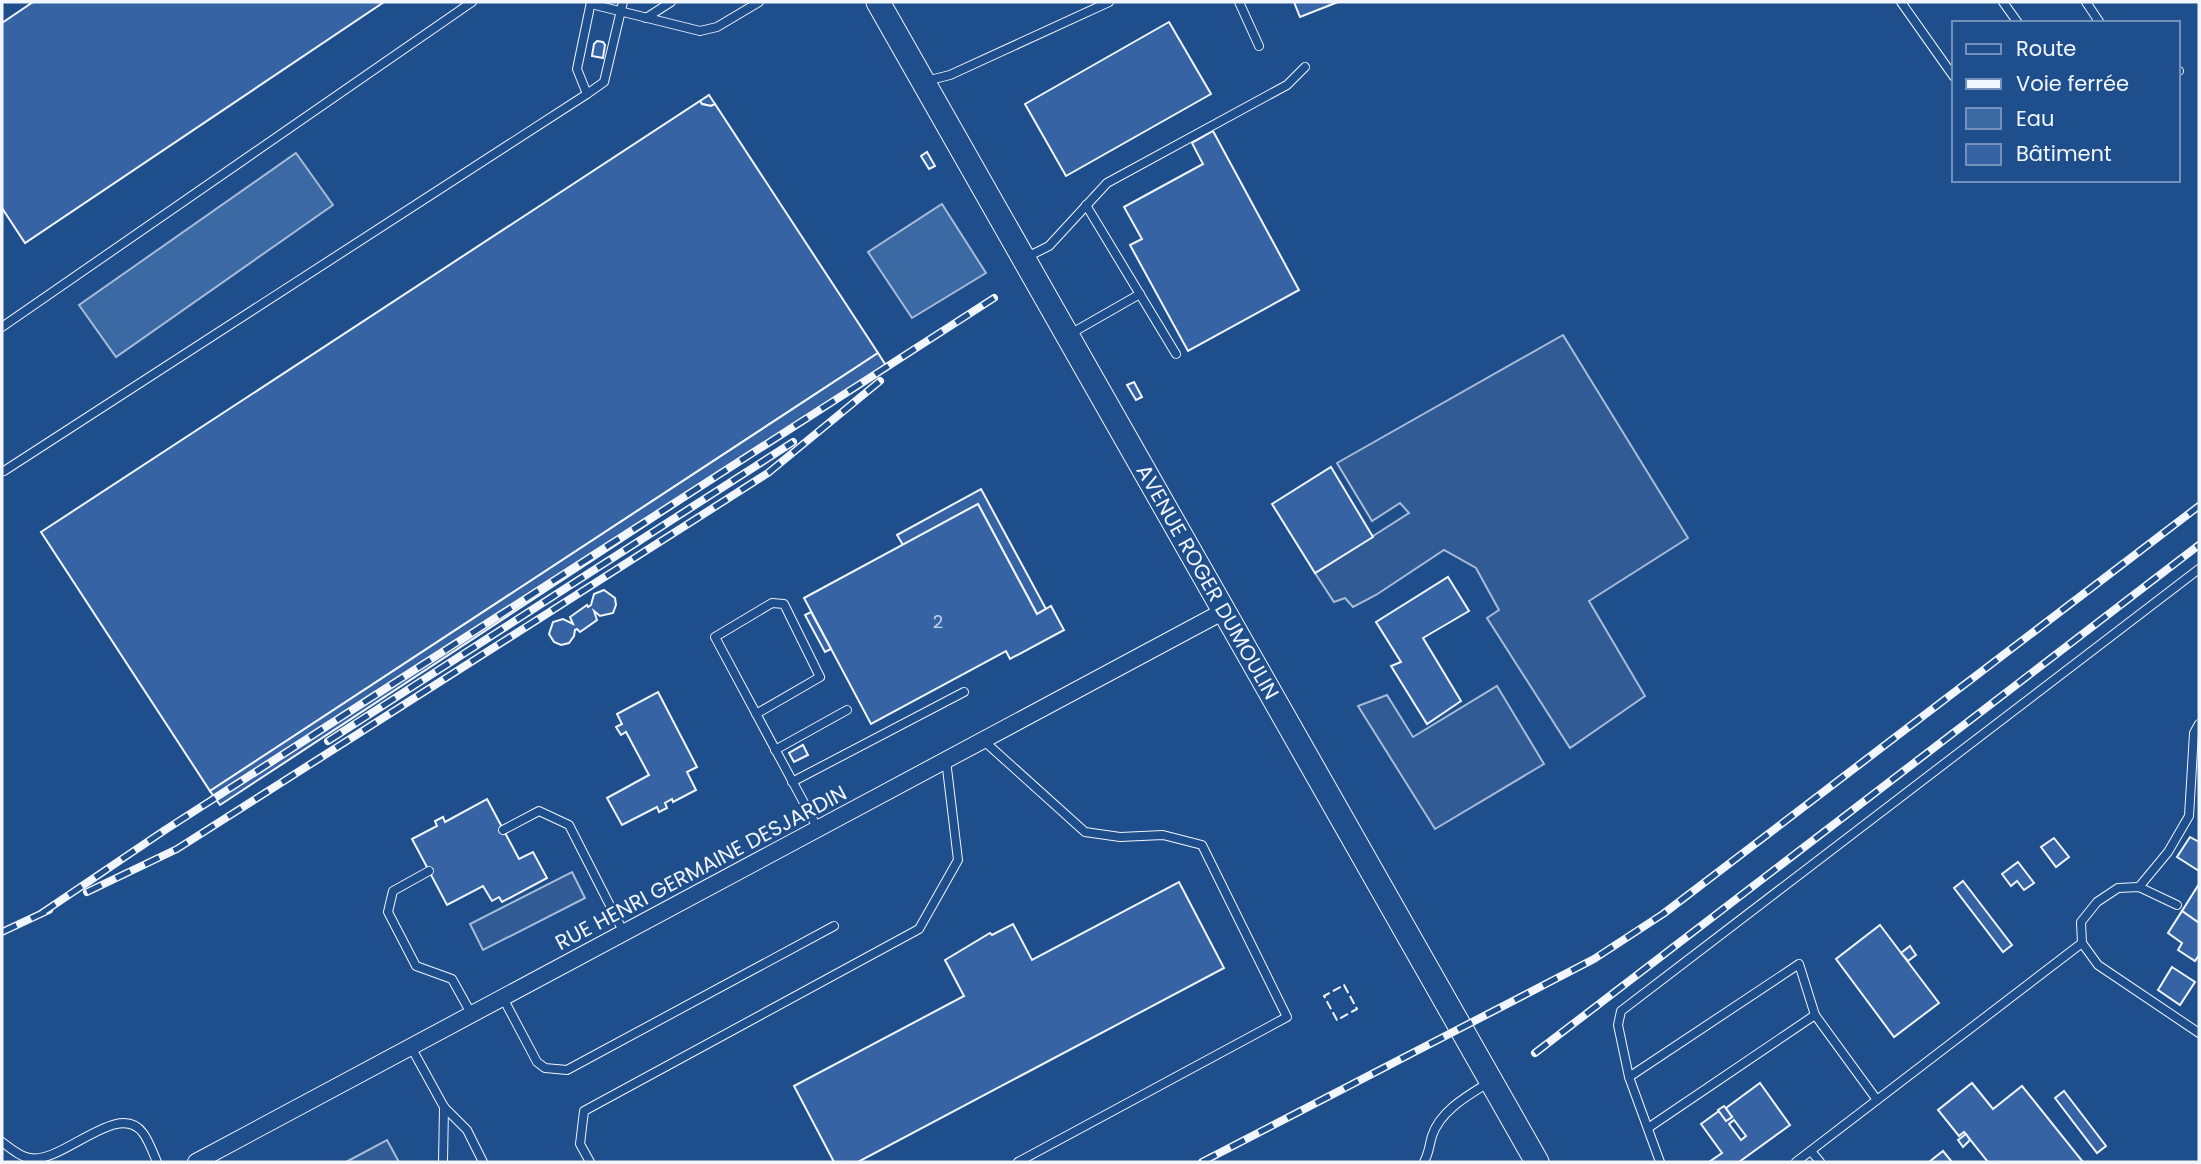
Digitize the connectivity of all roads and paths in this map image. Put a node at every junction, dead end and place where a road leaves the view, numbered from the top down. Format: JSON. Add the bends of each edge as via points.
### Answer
{"nodes":[{"id":1,"x":472,"y":2,"type":"edge"},
{"id":2,"x":623,"y":2,"type":"edge"},
{"id":3,"x":671,"y":2,"type":"edge"},
{"id":4,"x":759,"y":2,"type":"edge"},
{"id":5,"x":878,"y":2,"type":"edge"},
{"id":6,"x":1109,"y":2,"type":"edge"},
{"id":7,"x":1239,"y":2,"type":"edge"},
{"id":8,"x":1901,"y":2,"type":"edge"},
{"id":9,"x":2003,"y":2,"type":"edge"},
{"id":10,"x":2086,"y":2,"type":"edge"},
{"id":11,"x":591,"y":3,"type":"edge"},
{"id":12,"x":621,"y":12,"type":"junction"},
{"id":13,"x":646,"y":18,"type":"junction"},
{"id":14,"x":2017,"y":21,"type":"edge"},
{"id":15,"x":2099,"y":21,"type":"edge"},
{"id":16,"x":1259,"y":46,"type":"dead end"},
{"id":17,"x":1305,"y":67,"type":"dead end"},
{"id":18,"x":1952,"y":74,"type":"edge"},
{"id":19,"x":923,"y":82,"type":"junction"},
{"id":20,"x":587,"y":94,"type":"junction"},
{"id":21,"x":1087,"y":205,"type":"junction"},
{"id":22,"x":1025,"y":258,"type":"junction"},
{"id":23,"x":1140,"y":293,"type":"junction"},
{"id":24,"x":2,"y":327,"type":"edge"},
{"id":25,"x":1068,"y":335,"type":"junction"},
{"id":26,"x":1176,"y":354,"type":"dead end"},
{"id":27,"x":4,"y":471,"type":"dead end"},
{"id":28,"x":2199,"y":569,"type":"edge"},
{"id":29,"x":1224,"y":611,"type":"junction"},
{"id":30,"x":964,"y":692,"type":"dead end"},
{"id":31,"x":847,"y":710,"type":"dead end"},
{"id":32,"x":756,"y":714,"type":"junction"},
{"id":33,"x":2199,"y":724,"type":"edge"},
{"id":34,"x":983,"y":740,"type":"junction"},
{"id":35,"x":775,"y":750,"type":"junction"},
{"id":36,"x":946,"y":760,"type":"junction"},
{"id":37,"x":792,"y":782,"type":"junction"},
{"id":38,"x":818,"y":829,"type":"junction"},
{"id":39,"x":503,"y":830,"type":"dead end"},
{"id":40,"x":429,"y":871,"type":"dead end"},
{"id":41,"x":2139,"y":887,"type":"junction"},
{"id":42,"x":2177,"y":905,"type":"dead end"},
{"id":43,"x":834,"y":926,"type":"dead end"},
{"id":44,"x":624,"y":933,"type":"junction"},
{"id":45,"x":2082,"y":943,"type":"junction"},
{"id":46,"x":503,"y":998,"type":"junction"},
{"id":47,"x":1815,"y":1014,"type":"junction"},
{"id":48,"x":472,"y":1015,"type":"junction"},
{"id":49,"x":2199,"y":1033,"type":"edge"},
{"id":50,"x":411,"y":1047,"type":"junction"},
{"id":51,"x":1629,"y":1077,"type":"junction"},
{"id":52,"x":1490,"y":1081,"type":"junction"},
{"id":53,"x":1877,"y":1100,"type":"junction"},
{"id":54,"x":444,"y":1107,"type":"junction"},
{"id":55,"x":1648,"y":1128,"type":"junction"},
{"id":56,"x":2,"y":1142,"type":"edge"},
{"id":57,"x":1811,"y":1151,"type":"junction"},
{"id":58,"x":157,"y":1162,"type":"edge"},
{"id":59,"x":196,"y":1162,"type":"edge"},
{"id":60,"x":443,"y":1162,"type":"edge"},
{"id":61,"x":483,"y":1162,"type":"edge"},
{"id":62,"x":590,"y":1162,"type":"edge"},
{"id":63,"x":1018,"y":1162,"type":"edge"},
{"id":64,"x":1424,"y":1162,"type":"edge"},
{"id":65,"x":1537,"y":1162,"type":"edge"},
{"id":66,"x":1660,"y":1162,"type":"edge"},
{"id":67,"x":1796,"y":1162,"type":"edge"},
{"id":68,"x":1820,"y":1162,"type":"edge"}],
"edges":[{"from":1,"to":24,"type":"lane"},
{"from":2,"to":12,"type":"lane"},
{"from":3,"to":13,"type":"lane"},
{"from":4,"to":13,"type":"lane","via":[[717,27],[700,31]]},
{"from":5,"to":19,"type":"main road","name":"AVENUE ROGER DUMOULIN"},
{"from":6,"to":19,"type":"lane","via":[[950,75]]},
{"from":7,"to":16,"type":"lane"},
{"from":8,"to":18,"type":"lane"},
{"from":9,"to":14,"type":"lane"},
{"from":10,"to":15,"type":"lane"},
{"from":11,"to":12,"type":"lane"},
{"from":11,"to":20,"type":"lane","via":[[576,69]]},
{"from":12,"to":13,"type":"lane"},
{"from":12,"to":20,"type":"lane","via":[[604,82]]},
{"from":17,"to":21,"type":"lane","via":[[1287,85],[1107,183]]},
{"from":19,"to":22,"type":"main road","name":"AVENUE ROGER DUMOULIN"},
{"from":20,"to":27,"type":"lane"},
{"from":21,"to":22,"type":"lane","via":[[1049,246]]},
{"from":21,"to":23,"type":"lane"},
{"from":22,"to":25,"type":"main road","name":"AVENUE ROGER DUMOULIN"},
{"from":23,"to":25,"type":"lane"},
{"from":23,"to":26,"type":"lane"},
{"from":25,"to":29,"type":"main road","name":"AVENUE ROGER DUMOULIN"},
{"from":28,"to":51,"type":"lane","via":[[1621,1012],[1618,1025]]},
{"from":29,"to":34,"type":"street","name":"RUE HENRI GERMAINE DESJARDIN"},
{"from":29,"to":52,"type":"main road","name":"AVENUE ROGER DUMOULIN"},
{"from":30,"to":37,"type":"lane"},
{"from":31,"to":35,"type":"lane"},
{"from":32,"to":32,"type":"lane","via":[[715,637],[772,603],[784,604],[820,677]]},
{"from":32,"to":35,"type":"lane"},
{"from":33,"to":41,"type":"lane","via":[[2194,733],[2189,816],[2168,852]]},
{"from":34,"to":36,"type":"street","name":"RUE HENRI GERMAINE DESJARDIN"},
{"from":34,"to":63,"type":"lane","via":[[1085,832],[1120,837],[1163,835],[1202,845],[1287,1017]]},
{"from":35,"to":37,"type":"lane"},
{"from":36,"to":38,"type":"street","name":"RUE HENRI GERMAINE DESJARDIN"},
{"from":36,"to":62,"type":"lane","via":[[958,860],[919,929],[583,1111],[580,1144]]},
{"from":37,"to":38,"type":"lane"},
{"from":38,"to":44,"type":"street","name":"RUE HENRI GERMAINE DESJARDIN"},
{"from":39,"to":44,"type":"lane","via":[[539,811],[569,825]]},
{"from":40,"to":48,"type":"lane","via":[[393,891],[388,912],[416,966],[452,979]]},
{"from":41,"to":42,"type":"lane"},
{"from":41,"to":45,"type":"lane","via":[[2118,888],[2097,902],[2081,922]]},
{"from":43,"to":46,"type":"lane","via":[[567,1070],[545,1068],[537,1062]]},
{"from":44,"to":46,"type":"street","name":"RUE HENRI GERMAINE DESJARDIN"},
{"from":45,"to":49,"type":"lane","via":[[2098,965]]},
{"from":45,"to":53,"type":"lane"},
{"from":46,"to":48,"type":"street","name":"RUE HENRI GERMAINE DESJARDIN"},
{"from":47,"to":51,"type":"lane","via":[[1799,964]]},
{"from":47,"to":53,"type":"lane"},
{"from":47,"to":55,"type":"lane"},
{"from":48,"to":50,"type":"street","name":"RUE HENRI GERMAINE DESJARDIN"},
{"from":50,"to":54,"type":"lane"},
{"from":50,"to":59,"type":"street","name":"RUE HENRI GERMAINE DESJARDIN"},
{"from":51,"to":55,"type":"lane"},
{"from":52,"to":64,"type":"lane","via":[[1447,1112],[1433,1134]]},
{"from":52,"to":65,"type":"main road","name":"AVENUE ROGER DUMOULIN"},
{"from":53,"to":57,"type":"lane"},
{"from":54,"to":60,"type":"lane"},
{"from":54,"to":61,"type":"lane","via":[[467,1130]]},
{"from":55,"to":66,"type":"lane"},
{"from":56,"to":58,"type":"lane","via":[[27,1158],[39,1159],[116,1122],[142,1132]]},
{"from":57,"to":67,"type":"lane"},
{"from":57,"to":68,"type":"lane"}]}
